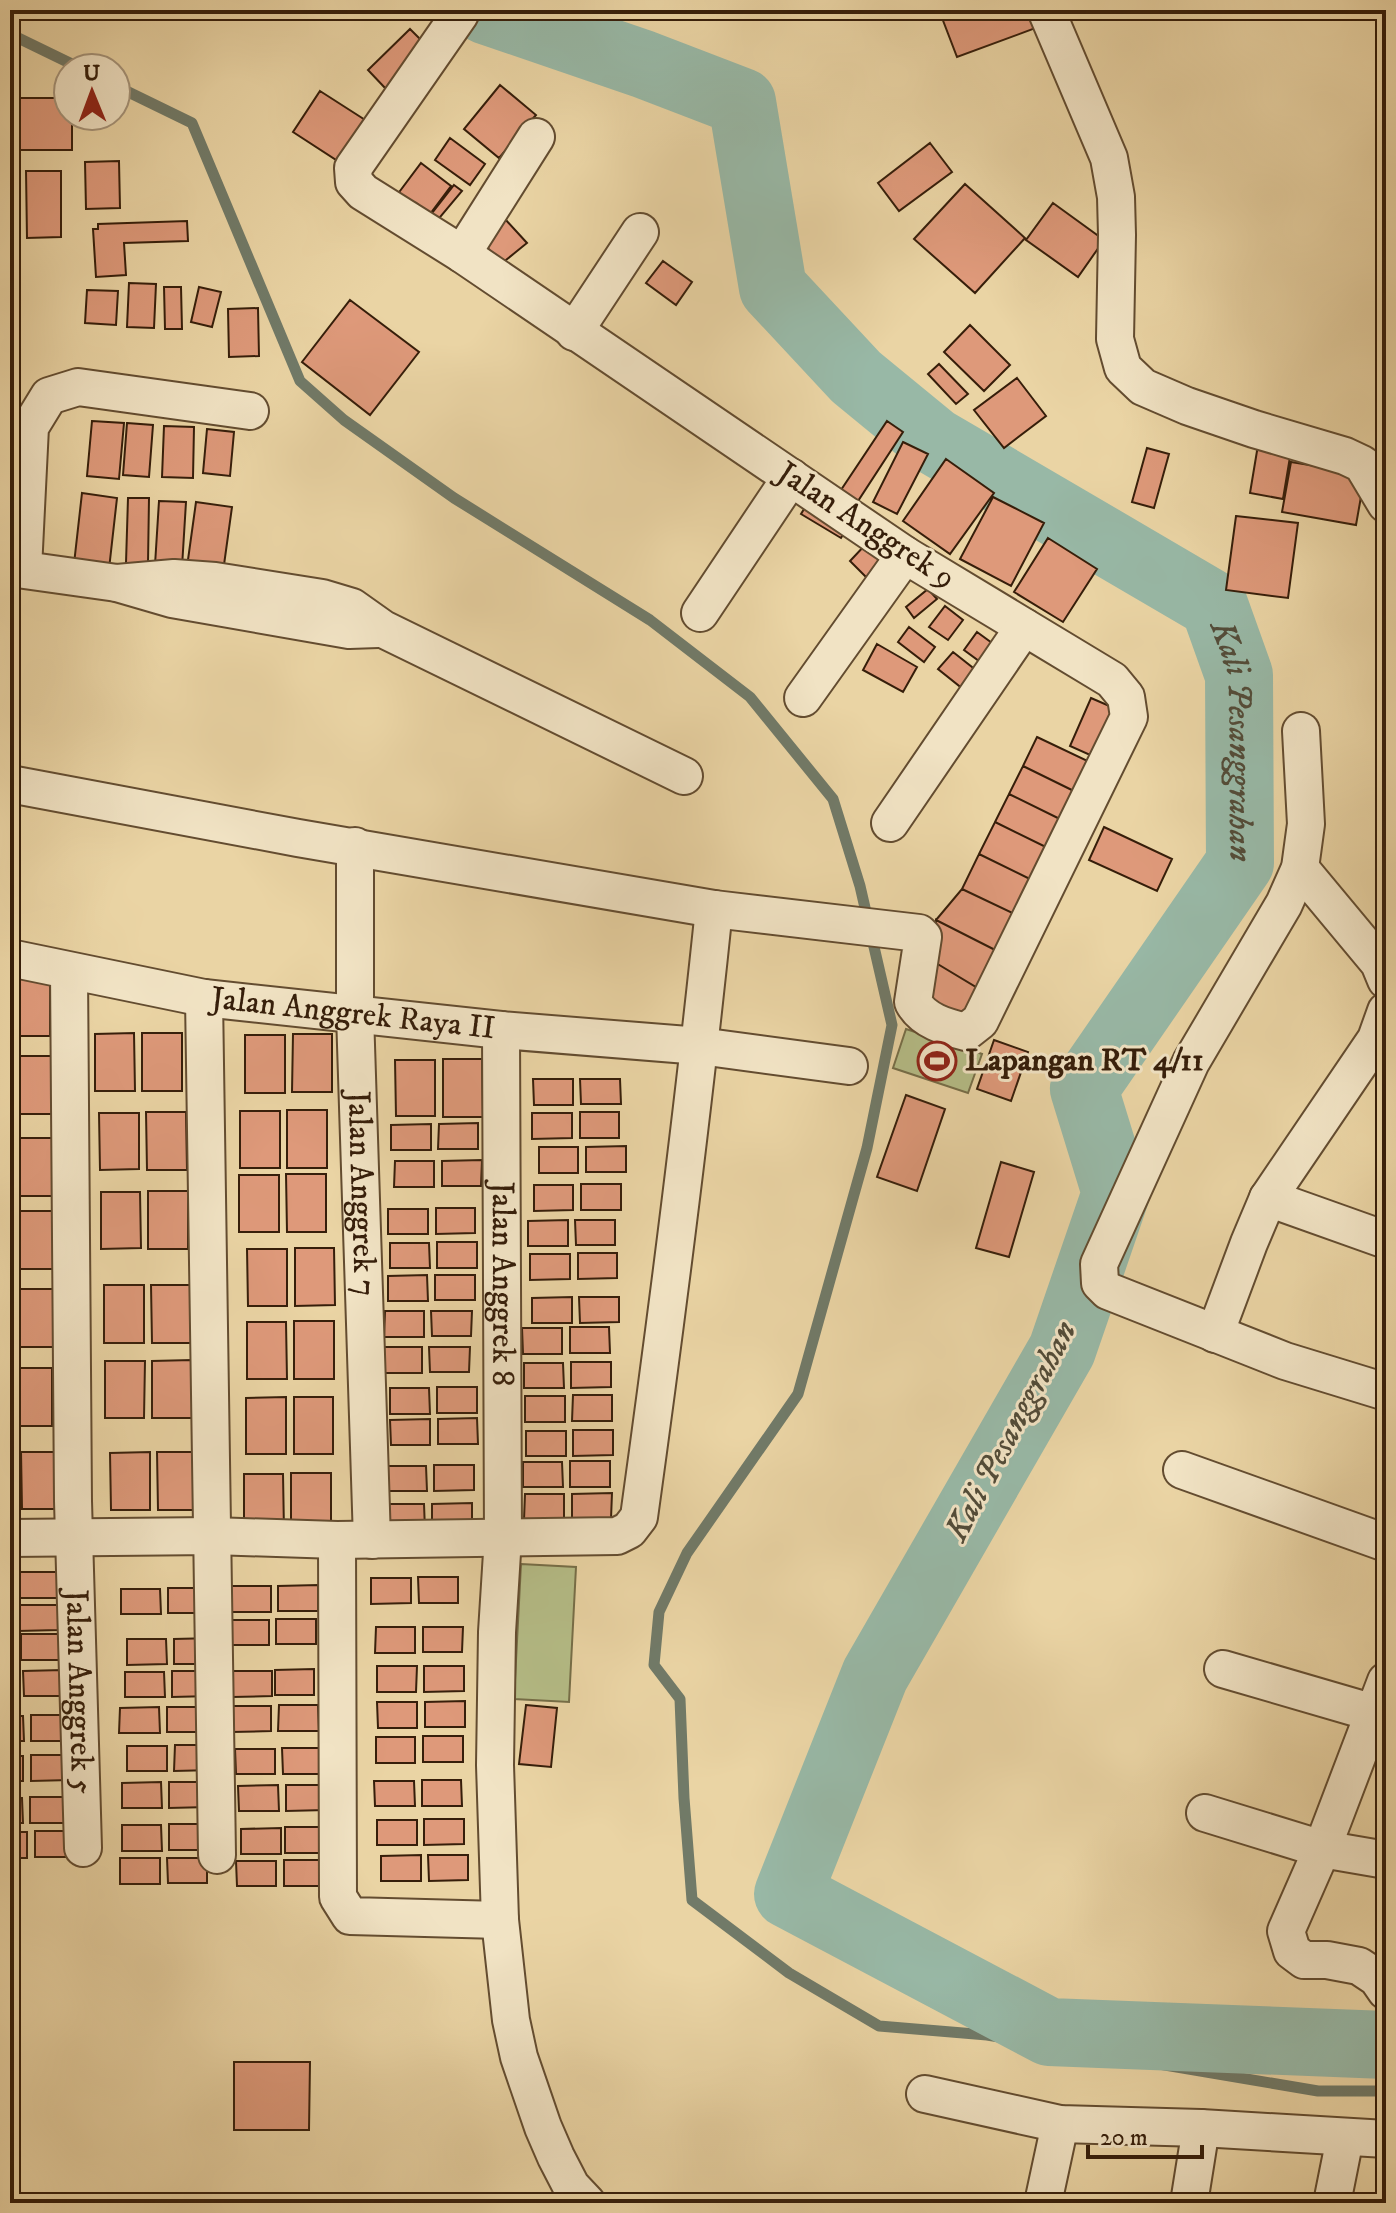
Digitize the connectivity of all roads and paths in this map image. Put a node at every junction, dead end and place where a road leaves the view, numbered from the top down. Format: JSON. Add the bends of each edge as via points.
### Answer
{"nodes":[{"id":1,"x":1046,"y":10,"type":"edge"},
{"id":2,"x":460,"y":14,"type":"dead end"},
{"id":3,"x":536,"y":137,"type":"dead end"},
{"id":4,"x":640,"y":232,"type":"dead end"},
{"id":5,"x":462,"y":254,"type":"junction"},
{"id":6,"x":574,"y":332,"type":"junction"},
{"id":7,"x":250,"y":411,"type":"dead end"},
{"id":8,"x":791,"y":477,"type":"junction"},
{"id":9,"x":1386,"y":504,"type":"edge"},
{"id":10,"x":905,"y":555,"type":"junction"},
{"id":11,"x":17,"y":569,"type":"edge"},
{"id":12,"x":700,"y":613,"type":"dead end"},
{"id":13,"x":1024,"y":627,"type":"junction"},
{"id":14,"x":803,"y":698,"type":"dead end"},
{"id":15,"x":1301,"y":731,"type":"dead end"},
{"id":16,"x":684,"y":776,"type":"dead end"},
{"id":17,"x":10,"y":784,"type":"edge"},
{"id":18,"x":890,"y":823,"type":"dead end"},
{"id":19,"x":355,"y":846,"type":"junction"},
{"id":20,"x":1300,"y":868,"type":"junction"},
{"id":21,"x":714,"y":909,"type":"junction"},
{"id":22,"x":10,"y":958,"type":"edge"},
{"id":23,"x":69,"y":972,"type":"junction"},
{"id":24,"x":1386,"y":980,"type":"edge"},
{"id":25,"x":204,"y":998,"type":"junction"},
{"id":26,"x":1386,"y":1011,"type":"edge"},
{"id":27,"x":355,"y":1014,"type":"junction"},
{"id":28,"x":501,"y":1030,"type":"junction"},
{"id":29,"x":700,"y":1046,"type":"junction"},
{"id":30,"x":849,"y":1066,"type":"dead end"},
{"id":31,"x":1268,"y":1198,"type":"junction"},
{"id":32,"x":1386,"y":1240,"type":"edge"},
{"id":33,"x":1215,"y":1334,"type":"junction"},
{"id":34,"x":1386,"y":1392,"type":"edge"},
{"id":35,"x":1182,"y":1470,"type":"dead end"},
{"id":36,"x":74,"y":1536,"type":"junction"},
{"id":37,"x":213,"y":1536,"type":"junction"},
{"id":38,"x":503,"y":1537,"type":"junction"},
{"id":39,"x":10,"y":1538,"type":"edge"},
{"id":40,"x":355,"y":1540,"type":"junction"},
{"id":41,"x":1386,"y":1543,"type":"edge"},
{"id":42,"x":1223,"y":1669,"type":"dead end"},
{"id":43,"x":1382,"y":1702,"type":"edge"},
{"id":44,"x":1205,"y":1813,"type":"dead end"},
{"id":45,"x":83,"y":1848,"type":"dead end"},
{"id":46,"x":1322,"y":1849,"type":"junction"},
{"id":47,"x":217,"y":1855,"type":"dead end"},
{"id":48,"x":1386,"y":1860,"type":"edge"},
{"id":49,"x":500,"y":1920,"type":"junction"},
{"id":50,"x":1386,"y":1991,"type":"edge"},
{"id":51,"x":925,"y":2094,"type":"dead end"},
{"id":52,"x":1060,"y":2124,"type":"junction"},
{"id":53,"x":1201,"y":2128,"type":"junction"},
{"id":54,"x":1345,"y":2138,"type":"junction"},
{"id":55,"x":1386,"y":2139,"type":"edge"},
{"id":56,"x":587,"y":2203,"type":"edge"},
{"id":57,"x":1043,"y":2203,"type":"edge"},
{"id":58,"x":1189,"y":2203,"type":"edge"},
{"id":59,"x":1332,"y":2203,"type":"edge"}],
"edges":[{"from":1,"to":9,"type":"street","via":[[1109,158],[1116,197],[1115,339],[1123,368],[1143,387],[1187,406],[1362,464]]},
{"from":2,"to":5,"type":"street","name":"Jalan Anggrek 9","via":[[353,168],[354,182],[363,192]]},
{"from":3,"to":5,"type":"street"},
{"from":4,"to":6,"type":"street"},
{"from":5,"to":6,"type":"street","name":"Jalan Anggrek 9"},
{"from":6,"to":8,"type":"street","name":"Jalan Anggrek 9"},
{"from":7,"to":11,"type":"street","via":[[78,387],[49,396],[30,427]]},
{"from":8,"to":10,"type":"street","name":"Jalan Anggrek 9"},
{"from":8,"to":12,"type":"street"},
{"from":10,"to":13,"type":"street","name":"Jalan Anggrek 9"},
{"from":10,"to":14,"type":"street"},
{"from":11,"to":16,"type":"street","via":[[117,583],[172,599],[349,630],[383,629]]},
{"from":13,"to":18,"type":"street"},
{"from":13,"to":21,"type":"street","name":"Jalan Anggrek 9","via":[[1112,680],[1126,697],[1129,717],[980,1021],[966,1032],[926,1018],[913,1002],[891,932]]},
{"from":15,"to":20,"type":"street","via":[[1306,824]]},
{"from":17,"to":19,"type":"street"},
{"from":19,"to":21,"type":"street"},
{"from":19,"to":27,"type":"street","name":"Jalan Anggrek 7"},
{"from":20,"to":24,"type":"street","via":[[1379,963]]},
{"from":20,"to":33,"type":"street","via":[[1191,1062],[1099,1264],[1100,1283],[1108,1291]]},
{"from":21,"to":29,"type":"street"},
{"from":22,"to":23,"type":"street","name":"Jalan Anggrek Raya II"},
{"from":23,"to":25,"type":"street","name":"Jalan Anggrek Raya II"},
{"from":23,"to":36,"type":"street","name":"Jalan Anggrek 5"},
{"from":25,"to":27,"type":"street","name":"Jalan Anggrek Raya II"},
{"from":25,"to":37,"type":"street"},
{"from":26,"to":31,"type":"street","via":[[1376,1039]]},
{"from":27,"to":28,"type":"street","name":"Jalan Anggrek Raya II"},
{"from":27,"to":40,"type":"street","name":"Jalan Anggrek 7"},
{"from":28,"to":29,"type":"street","name":"Jalan Anggrek Raya II"},
{"from":28,"to":38,"type":"street","name":"Jalan Anggrek 8"},
{"from":29,"to":30,"type":"street","name":"Jalan Anggrek Raya II"},
{"from":29,"to":38,"type":"street","via":[[639,1517],[617,1536]]},
{"from":31,"to":32,"type":"street"},
{"from":31,"to":33,"type":"street"},
{"from":33,"to":34,"type":"street"},
{"from":35,"to":41,"type":"street"},
{"from":36,"to":37,"type":"street"},
{"from":36,"to":39,"type":"street"},
{"from":36,"to":45,"type":"street","name":"Jalan Anggrek 5"},
{"from":37,"to":40,"type":"street"},
{"from":37,"to":47,"type":"street"},
{"from":38,"to":40,"type":"street"},
{"from":38,"to":49,"type":"street","name":"Jalan Anggrek 8","via":[[495,1765]]},
{"from":40,"to":49,"type":"street","name":"Jalan Anggrek 7","via":[[338,1897],[350,1916]]},
{"from":42,"to":43,"type":"street"},
{"from":43,"to":46,"type":"street"},
{"from":44,"to":46,"type":"street"},
{"from":46,"to":48,"type":"street"},
{"from":46,"to":50,"type":"street","via":[[1286,1931],[1292,1951],[1304,1960],[1359,1966]]},
{"from":49,"to":56,"type":"street","name":"Jalan Anggrek 8","via":[[519,2057],[556,2157]]},
{"from":51,"to":52,"type":"street"},
{"from":52,"to":53,"type":"street"},
{"from":52,"to":57,"type":"street"},
{"from":53,"to":54,"type":"street"},
{"from":53,"to":58,"type":"street"},
{"from":54,"to":55,"type":"street"},
{"from":54,"to":59,"type":"street"}]}
